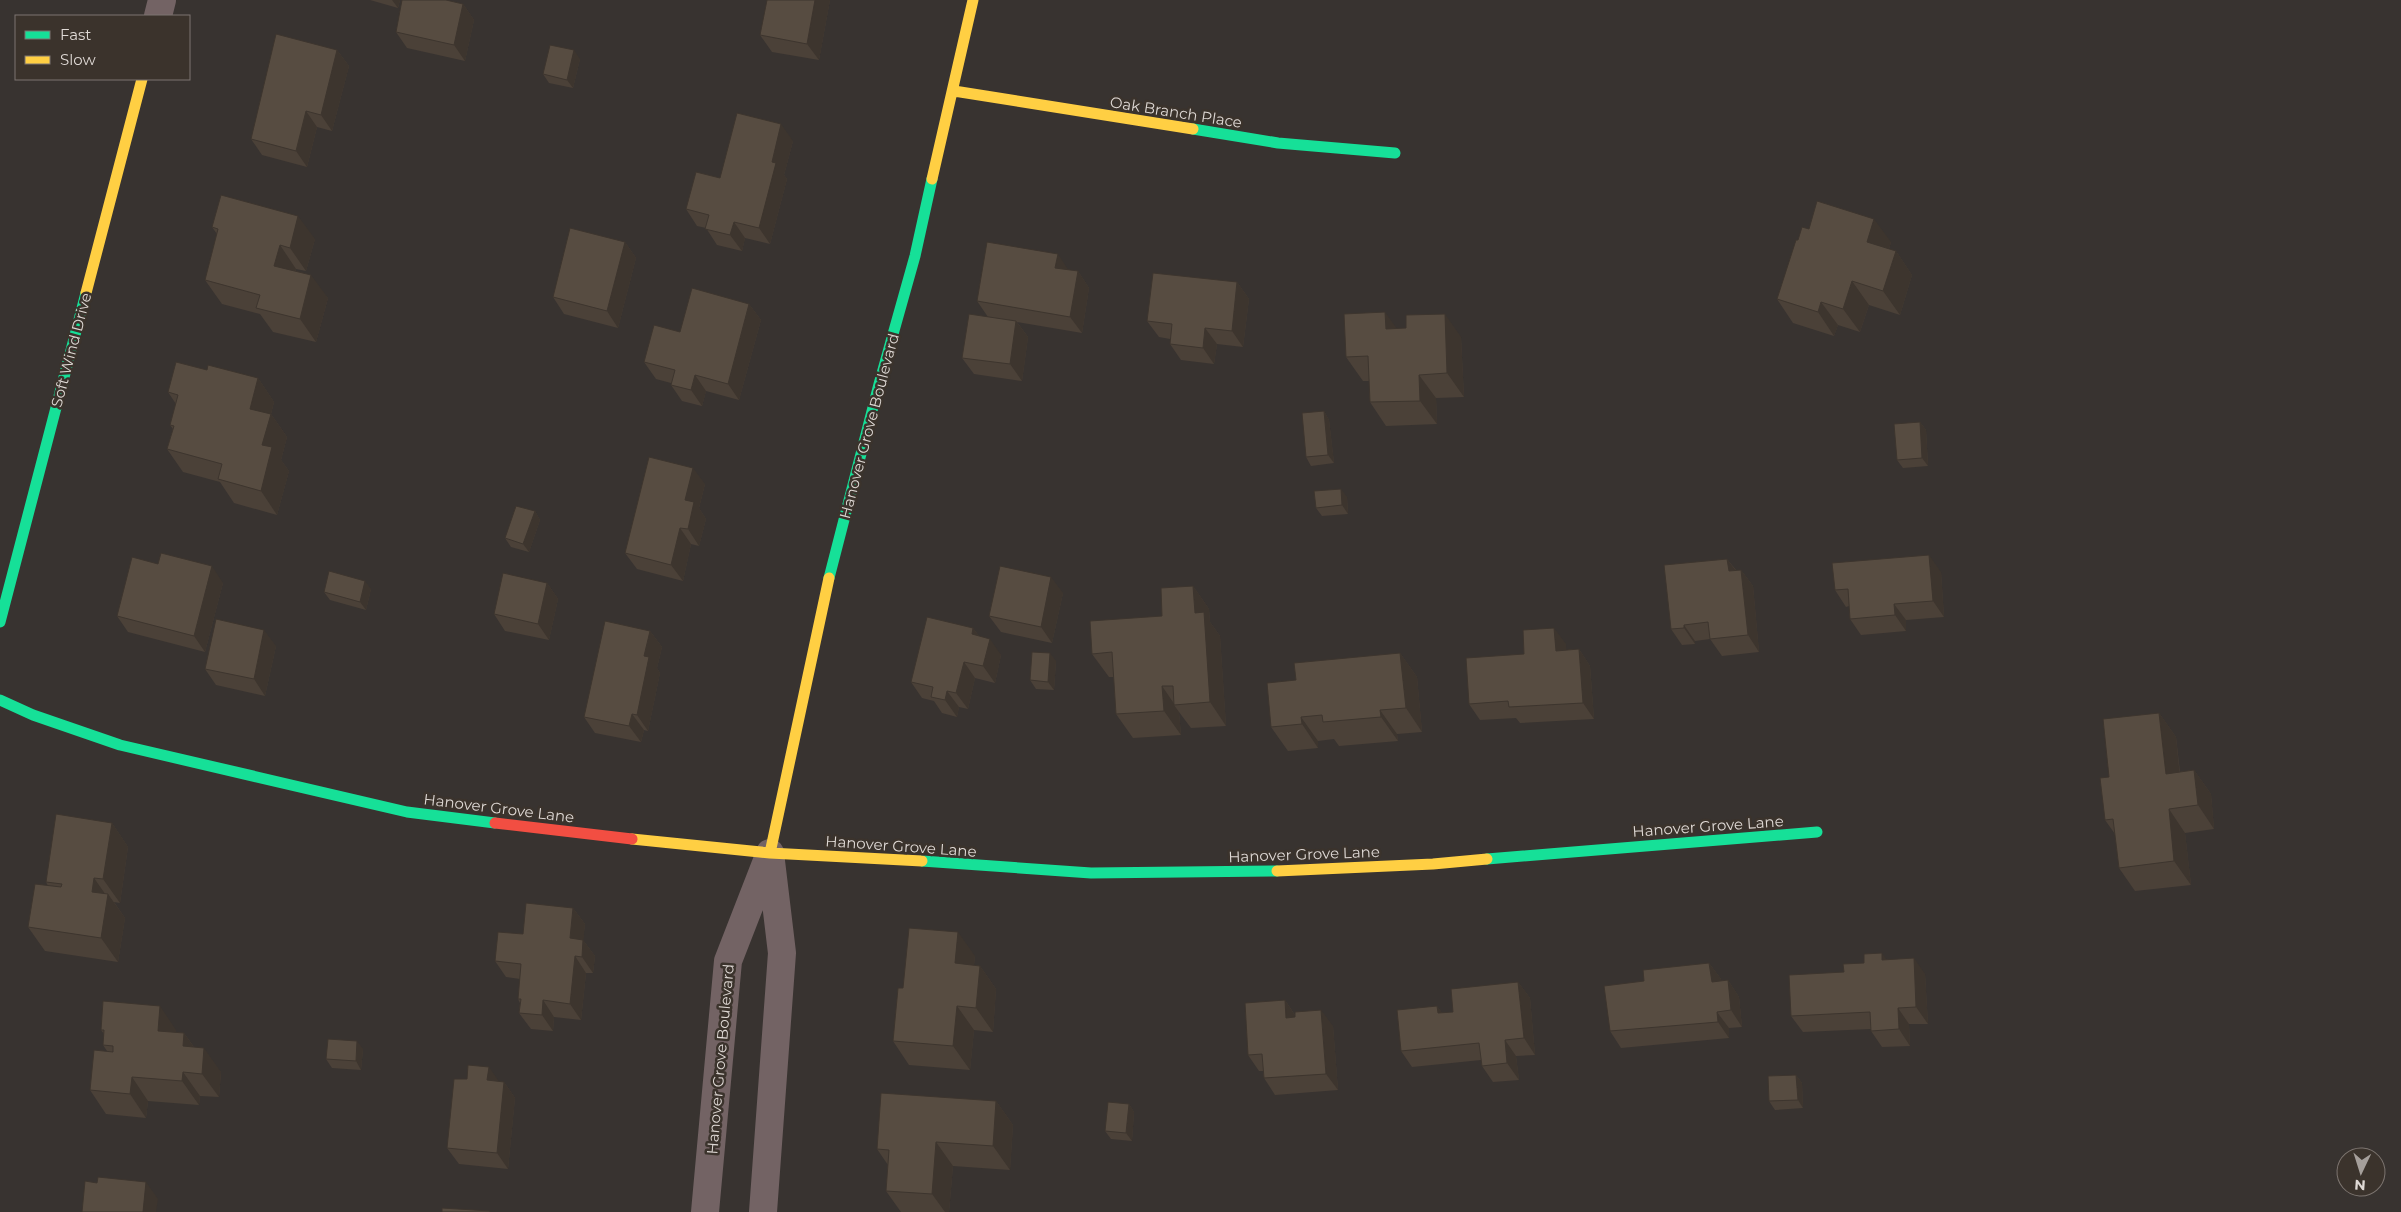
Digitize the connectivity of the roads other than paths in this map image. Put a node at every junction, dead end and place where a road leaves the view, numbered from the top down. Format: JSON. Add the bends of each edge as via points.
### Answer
{"nodes":[{"id":1,"x":162,"y":0,"type":"edge"},
{"id":2,"x":973,"y":0,"type":"edge"},
{"id":3,"x":158,"y":15,"type":"edge"},
{"id":4,"x":142,"y":80,"type":"edge"},
{"id":5,"x":954,"y":91,"type":"junction"},
{"id":6,"x":1395,"y":153,"type":"dead end"},
{"id":7,"x":0,"y":622,"type":"edge"},
{"id":8,"x":0,"y":700,"type":"edge"},
{"id":9,"x":1817,"y":832,"type":"dead end"},
{"id":10,"x":770,"y":853,"type":"junction"},
{"id":11,"x":705,"y":1212,"type":"edge"},
{"id":12,"x":763,"y":1212,"type":"edge"}],
"edges":[{"from":1,"to":3,"type":"street"},
{"from":2,"to":5,"type":"street","name":"Hanover Grove Boulevard"},
{"from":4,"to":7,"type":"street","name":"Soft Wind Drive"},
{"from":5,"to":6,"type":"street","name":"Oak Branch Place","via":[[1278,143]]},
{"from":5,"to":10,"type":"street","name":"Hanover Grove Boulevard","via":[[915,256],[822,605]]},
{"from":8,"to":10,"type":"street","name":"Hanover Grove Lane","via":[[120,745],[408,812]]},
{"from":9,"to":10,"type":"street","name":"Hanover Grove Lane","via":[[1433,864],[1284,871],[1091,873]]},
{"from":10,"to":11,"type":"street","name":"Hanover Grove Boulevard","via":[[728,961]]},
{"from":10,"to":12,"type":"street","name":"Hanover Grove Boulevard","via":[[782,953]]}]}
